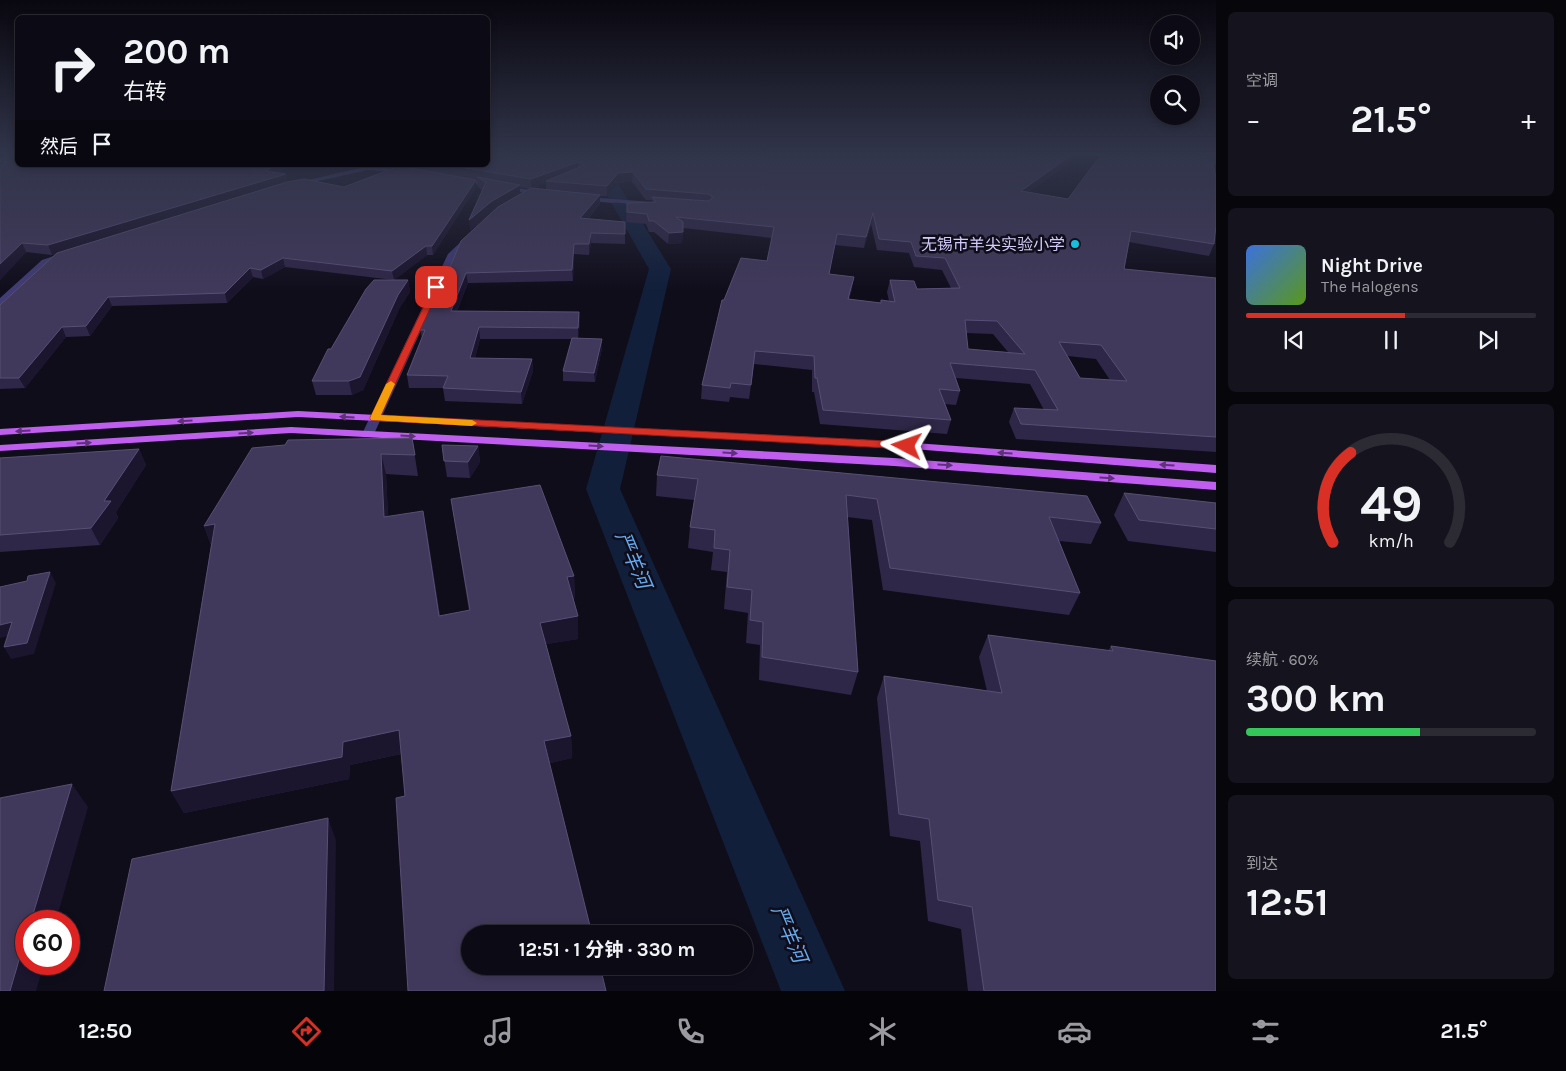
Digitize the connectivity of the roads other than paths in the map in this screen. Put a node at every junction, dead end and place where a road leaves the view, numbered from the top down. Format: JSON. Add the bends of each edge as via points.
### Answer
{"nodes":[{"id":1,"x":521,"y":199,"type":"edge"},
{"id":2,"x":593,"y":199,"type":"edge"},
{"id":3,"x":517,"y":202,"type":"edge"},
{"id":4,"x":659,"y":204,"type":"edge"},
{"id":5,"x":474,"y":234,"type":"edge"},
{"id":6,"x":72,"y":253,"type":"edge"},
{"id":7,"x":0,"y":303,"type":"edge"},
{"id":8,"x":374,"y":418,"type":"junction"},
{"id":9,"x":0,"y":432,"type":"edge"},
{"id":10,"x":368,"y":434,"type":"junction"},
{"id":11,"x":0,"y":448,"type":"edge"},
{"id":12,"x":1216,"y":468,"type":"edge"},
{"id":13,"x":1216,"y":486,"type":"edge"}],
"edges":[{"from":1,"to":3,"type":"street"},
{"from":2,"to":4,"type":"street"},
{"from":5,"to":8,"type":"street","via":[[452,254]]},
{"from":6,"to":7,"type":"street","via":[[44,262]]},
{"from":8,"to":9,"type":"main road","one_way":true,"via":[[298,414]]},
{"from":8,"to":10,"type":"street"},
{"from":12,"to":8,"type":"main road","one_way":true,"via":[[887,444]]},
{"from":11,"to":10,"type":"main road","one_way":true,"via":[[290,430]]},
{"from":10,"to":13,"type":"main road","one_way":true,"via":[[894,462]]}]}
